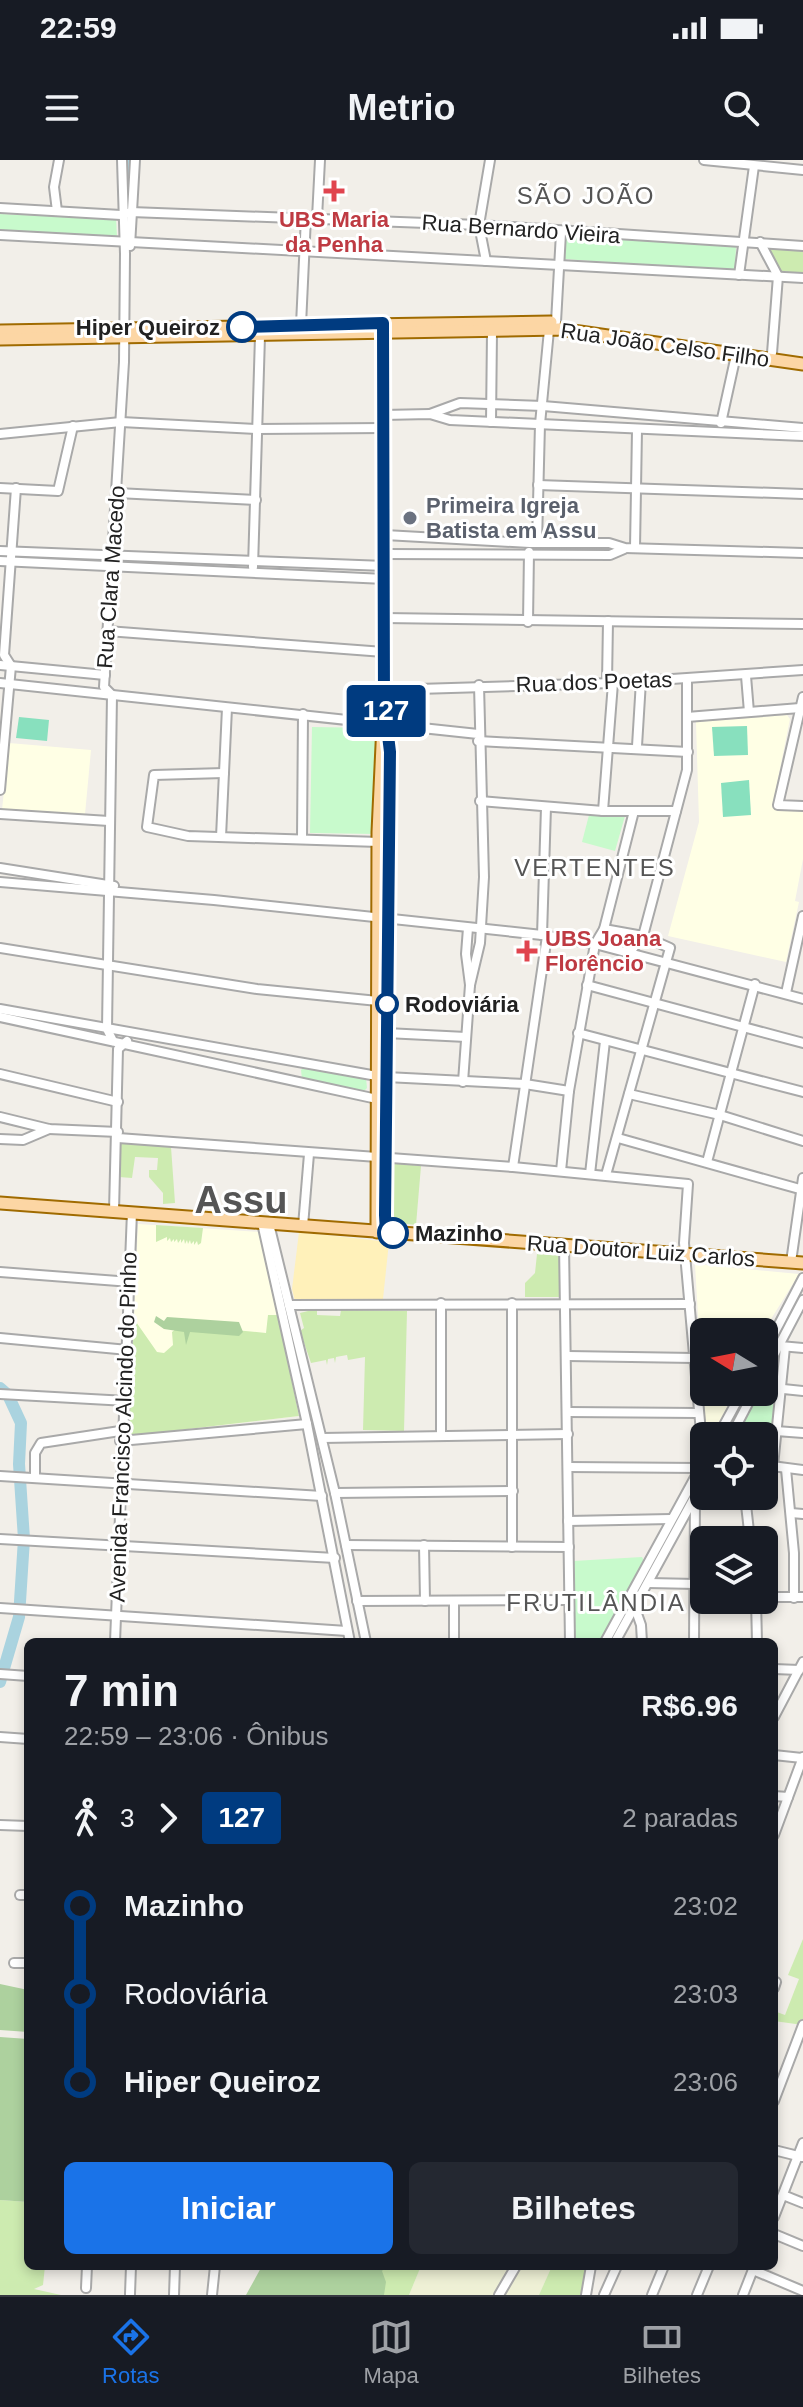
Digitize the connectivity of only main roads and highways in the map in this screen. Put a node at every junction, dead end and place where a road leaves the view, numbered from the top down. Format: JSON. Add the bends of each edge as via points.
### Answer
{"nodes":[{"id":1,"x":553,"y":326,"type":"junction"},
{"id":2,"x":383,"y":328,"type":"junction"},
{"id":3,"x":0,"y":331,"type":"edge"},
{"id":4,"x":123,"y":333,"type":"junction"},
{"id":5,"x":16,"y":335,"type":"junction"},
{"id":6,"x":0,"y":339,"type":"edge"},
{"id":7,"x":803,"y":357,"type":"edge"},
{"id":8,"x":803,"y":364,"type":"edge"},
{"id":9,"x":385,"y":722,"type":"junction"},
{"id":10,"x":383,"y":920,"type":"junction"},
{"id":11,"x":382,"y":1076,"type":"junction"},
{"id":12,"x":381,"y":1158,"type":"junction"},
{"id":13,"x":0,"y":1203,"type":"edge"},
{"id":14,"x":381,"y":1232,"type":"junction"},
{"id":15,"x":797,"y":1262,"type":"edge"}],
"edges":[{"from":1,"to":2,"type":"main road","name":"Rua João Celso Filho"},
{"from":1,"to":2,"type":"main road","name":"Rua João Celso Filho","via":[[492,332]]},
{"from":1,"to":7,"type":"main road","name":"Rua João Celso Filho"},
{"from":1,"to":8,"type":"main road","name":"Rua João Celso Filho"},
{"from":2,"to":4,"type":"main road","via":[[301,325]]},
{"from":2,"to":4,"type":"main road","via":[[260,336]]},
{"from":2,"to":9,"type":"main road"},
{"from":3,"to":5,"type":"main road"},
{"from":4,"to":5,"type":"main road"},
{"from":5,"to":6,"type":"main road"},
{"from":9,"to":10,"type":"main road"},
{"from":9,"to":10,"type":"main road","via":[[379,842]]},
{"from":10,"to":11,"type":"main road"},
{"from":10,"to":11,"type":"main road","via":[[378,1001]]},
{"from":11,"to":12,"type":"main road"},
{"from":11,"to":12,"type":"main road","via":[[377,1099]]},
{"from":12,"to":14,"type":"main road"},
{"from":13,"to":14,"type":"main road","name":"Rua Doutor Luiz Carlos"},
{"from":14,"to":15,"type":"main road","name":"Rua Doutor Luiz Carlos"}]}
